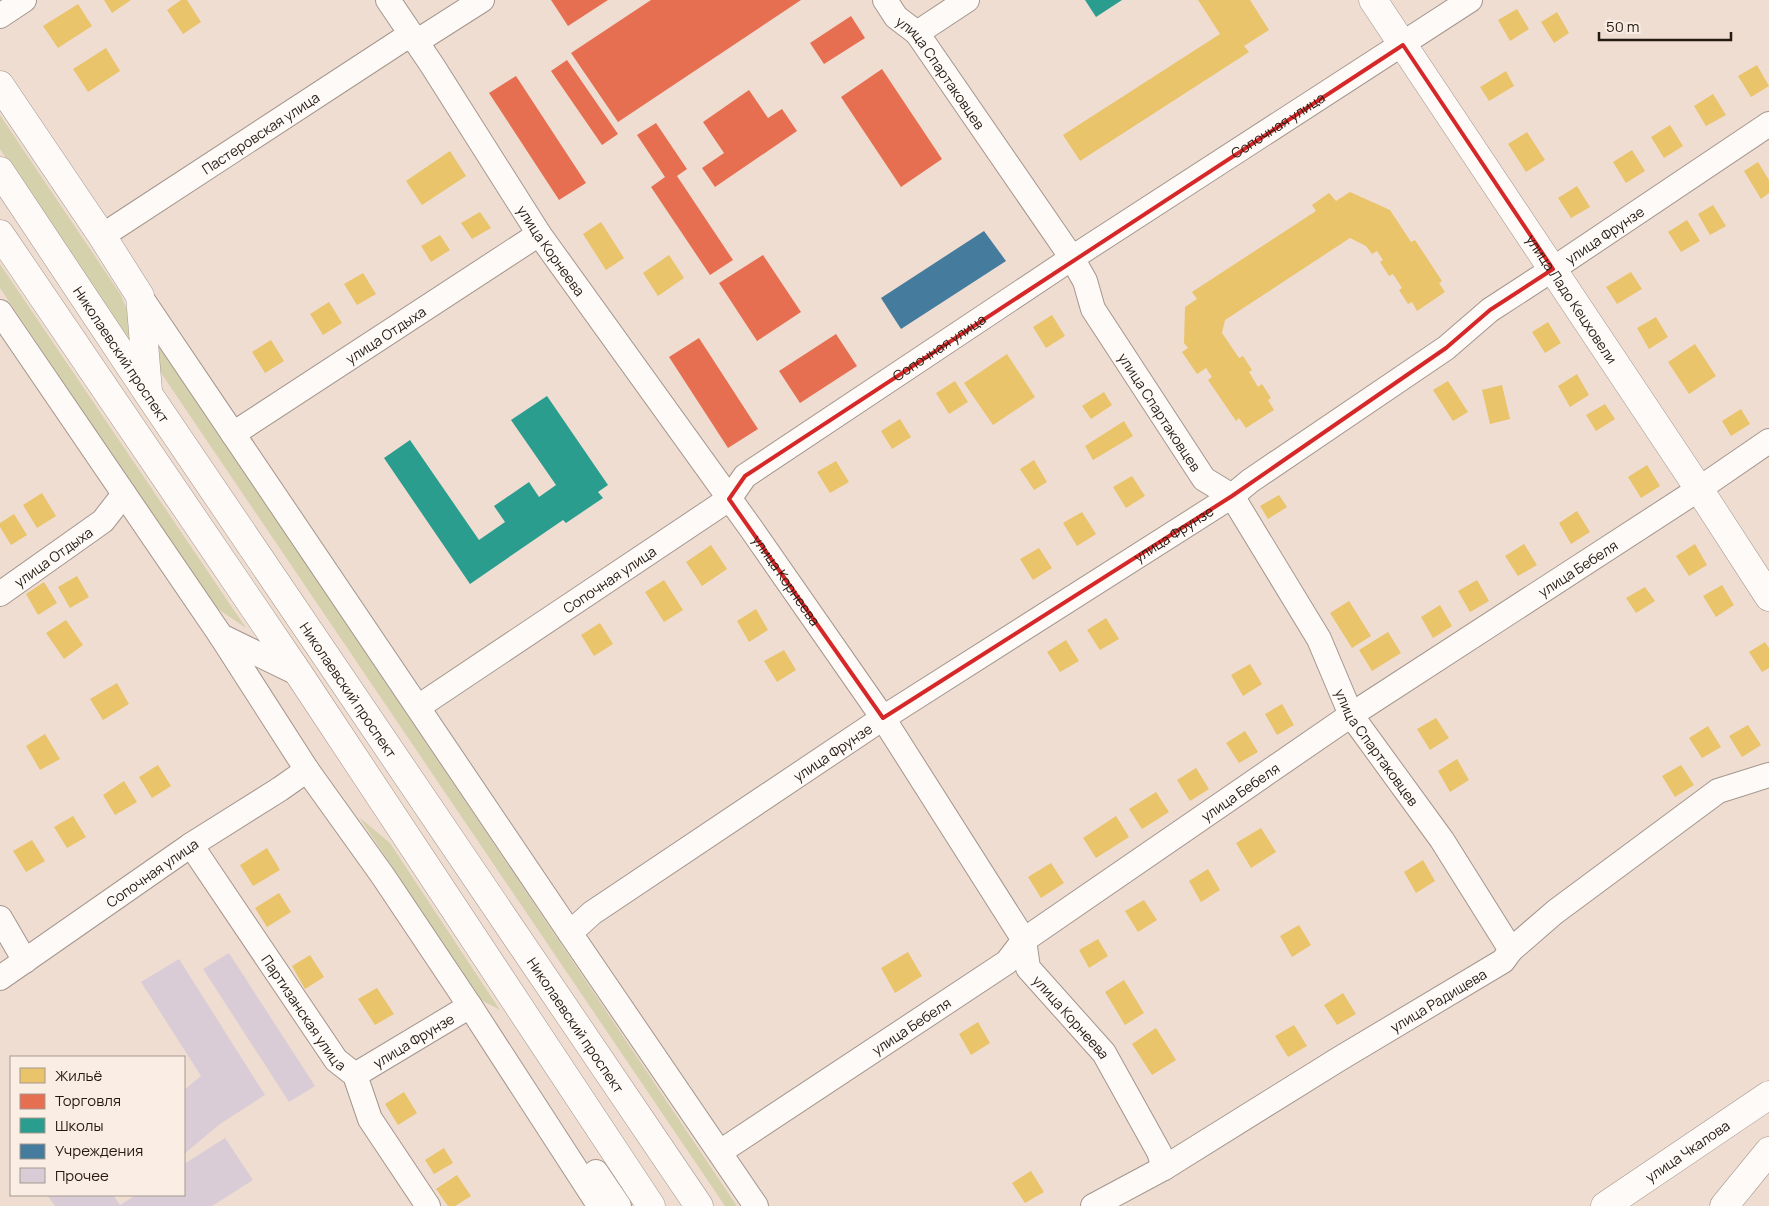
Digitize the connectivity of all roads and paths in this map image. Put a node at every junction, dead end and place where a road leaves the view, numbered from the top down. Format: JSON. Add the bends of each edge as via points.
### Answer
{"nodes":[{"id":1,"x":24,"y":0,"type":"edge"},
{"id":2,"x":388,"y":0,"type":"edge"},
{"id":3,"x":482,"y":0,"type":"edge"},
{"id":4,"x":885,"y":0,"type":"edge"},
{"id":5,"x":967,"y":0,"type":"edge"},
{"id":6,"x":1374,"y":0,"type":"edge"},
{"id":7,"x":1470,"y":0,"type":"edge"},
{"id":8,"x":0,"y":16,"type":"edge"},
{"id":9,"x":917,"y":33,"type":"junction"},
{"id":10,"x":414,"y":38,"type":"junction"},
{"id":11,"x":1403,"y":45,"type":"junction"},
{"id":12,"x":0,"y":85,"type":"edge"},
{"id":13,"x":1769,"y":124,"type":"edge"},
{"id":14,"x":0,"y":171,"type":"edge"},
{"id":15,"x":0,"y":234,"type":"edge"},
{"id":16,"x":539,"y":234,"type":"junction"},
{"id":17,"x":102,"y":236,"type":"junction"},
{"id":18,"x":1072,"y":258,"type":"junction"},
{"id":19,"x":1553,"y":269,"type":"junction"},
{"id":20,"x":140,"y":296,"type":"junction"},
{"id":21,"x":0,"y":312,"type":"edge"},
{"id":22,"x":149,"y":395,"type":"junction"},
{"id":23,"x":233,"y":434,"type":"junction"},
{"id":24,"x":1769,"y":441,"type":"edge"},
{"id":25,"x":1699,"y":489,"type":"junction"},
{"id":26,"x":124,"y":494,"type":"junction"},
{"id":27,"x":1232,"y":496,"type":"junction"},
{"id":28,"x":728,"y":499,"type":"junction"},
{"id":29,"x":0,"y":594,"type":"edge"},
{"id":30,"x":1769,"y":597,"type":"edge"},
{"id":31,"x":221,"y":636,"type":"junction"},
{"id":32,"x":299,"y":674,"type":"junction"},
{"id":33,"x":418,"y":707,"type":"junction"},
{"id":34,"x":1350,"y":715,"type":"junction"},
{"id":35,"x":883,"y":718,"type":"junction"},
{"id":36,"x":307,"y":770,"type":"junction"},
{"id":37,"x":1769,"y":775,"type":"edge"},
{"id":38,"x":191,"y":845,"type":"junction"},
{"id":39,"x":0,"y":918,"type":"edge"},
{"id":40,"x":570,"y":933,"type":"junction"},
{"id":41,"x":1024,"y":940,"type":"junction"},
{"id":42,"x":1512,"y":950,"type":"junction"},
{"id":43,"x":25,"y":961,"type":"junction"},
{"id":44,"x":0,"y":978,"type":"edge"},
{"id":45,"x":470,"y":1006,"type":"junction"},
{"id":46,"x":355,"y":1075,"type":"junction"},
{"id":47,"x":1769,"y":1095,"type":"edge"},
{"id":48,"x":1769,"y":1151,"type":"edge"},
{"id":49,"x":720,"y":1152,"type":"junction"},
{"id":50,"x":1164,"y":1168,"type":"junction"},
{"id":51,"x":428,"y":1206,"type":"edge"},
{"id":52,"x":597,"y":1206,"type":"edge"},
{"id":53,"x":619,"y":1206,"type":"edge"},
{"id":54,"x":651,"y":1206,"type":"edge"},
{"id":55,"x":699,"y":1206,"type":"edge"},
{"id":56,"x":756,"y":1206,"type":"edge"},
{"id":57,"x":1093,"y":1206,"type":"edge"},
{"id":58,"x":1605,"y":1206,"type":"edge"},
{"id":59,"x":1724,"y":1206,"type":"edge"}],
"edges":[{"from":1,"to":8,"type":"street"},
{"from":2,"to":10,"type":"street","name":"улица Корнеева"},
{"from":3,"to":10,"type":"street","name":"Пастеровская улица"},
{"from":4,"to":9,"type":"street","name":"улица Спартаковцев","via":[[896,17]]},
{"from":5,"to":9,"type":"street"},
{"from":6,"to":11,"type":"main road","name":"улица Ладо Кецховели"},
{"from":7,"to":11,"type":"street","name":"Сопочная улица"},
{"from":9,"to":18,"type":"street","name":"улица Спартаковцев"},
{"from":10,"to":16,"type":"street","name":"улица Корнеева"},
{"from":10,"to":17,"type":"street","name":"Пастеровская улица"},
{"from":11,"to":18,"type":"street","name":"Сопочная улица"},
{"from":11,"to":19,"type":"main road","name":"улица Ладо Кецховели"},
{"from":12,"to":17,"type":"main road"},
{"from":13,"to":19,"type":"street","name":"улица Фрунзе"},
{"from":14,"to":22,"type":"main road","name":"Николаевский проспект"},
{"from":15,"to":32,"type":"main road"},
{"from":16,"to":23,"type":"street","name":"улица Отдыха"},
{"from":16,"to":28,"type":"street","name":"улица Корнеева"},
{"from":17,"to":20,"type":"main road"},
{"from":18,"to":27,"type":"street","name":"улица Спартаковцев","via":[[1085,281],[1092,309],[1204,479]]},
{"from":18,"to":28,"type":"street","name":"Сопочная улица","via":[[745,476]]},
{"from":19,"to":25,"type":"main road","name":"улица Ладо Кецховели"},
{"from":19,"to":27,"type":"street","name":"улица Фрунзе","via":[[1490,310],[1446,348]]},
{"from":20,"to":22,"type":"main road"},
{"from":20,"to":23,"type":"street"},
{"from":21,"to":26,"type":"street"},
{"from":22,"to":55,"type":"main road","name":"Николаевский проспект"},
{"from":23,"to":33,"type":"street"},
{"from":24,"to":25,"type":"street","name":"улица Бебеля"},
{"from":25,"to":30,"type":"main road","name":"улица Ладо Кецховели"},
{"from":25,"to":34,"type":"street","name":"улица Бебеля"},
{"from":26,"to":29,"type":"street","name":"улица Отдыха","via":[[103,520]]},
{"from":26,"to":31,"type":"street"},
{"from":27,"to":34,"type":"street","name":"улица Спартаковцев","via":[[1319,639]]},
{"from":27,"to":35,"type":"street","name":"улица Фрунзе"},
{"from":28,"to":33,"type":"street","name":"Сопочная улица"},
{"from":28,"to":35,"type":"street","name":"улица Корнеева"},
{"from":31,"to":32,"type":"street"},
{"from":31,"to":36,"type":"street"},
{"from":32,"to":54,"type":"main road"},
{"from":33,"to":40,"type":"street"},
{"from":34,"to":41,"type":"street","name":"улица Бебеля"},
{"from":34,"to":42,"type":"street","name":"улица Спартаковцев","via":[[1442,840]]},
{"from":35,"to":40,"type":"street","name":"улица Фрунзе","via":[[592,913]]},
{"from":35,"to":41,"type":"street","name":"улица Корнеева"},
{"from":36,"to":38,"type":"street","name":"Сопочная улица"},
{"from":36,"to":45,"type":"street"},
{"from":37,"to":42,"type":"street","name":"улица Радищева","via":[[1718,791],[1555,912]]},
{"from":38,"to":43,"type":"street","name":"Сопочная улица"},
{"from":38,"to":46,"type":"street","name":"Партизанская улица","via":[[336,1060]]},
{"from":39,"to":43,"type":"street"},
{"from":40,"to":49,"type":"street"},
{"from":41,"to":49,"type":"street","name":"улица Бебеля","via":[[1007,962]]},
{"from":41,"to":50,"type":"street","name":"улица Корнеева","via":[[1028,968],[1104,1053],[1159,1152]]},
{"from":42,"to":50,"type":"street","name":"улица Радищева","via":[[1503,961]]},
{"from":43,"to":44,"type":"street","name":"Сопочная улица"},
{"from":45,"to":46,"type":"street","name":"улица Фрунзе"},
{"from":45,"to":52,"type":"street"},
{"from":45,"to":53,"type":"street","via":[[516,1050]]},
{"from":46,"to":51,"type":"street","name":"Партизанская улица","via":[[370,1119]]},
{"from":47,"to":58,"type":"main road","name":"улица Чкалова"},
{"from":48,"to":59,"type":"main road"},
{"from":49,"to":56,"type":"street"},
{"from":50,"to":57,"type":"street","name":"улица Радищева"}]}
